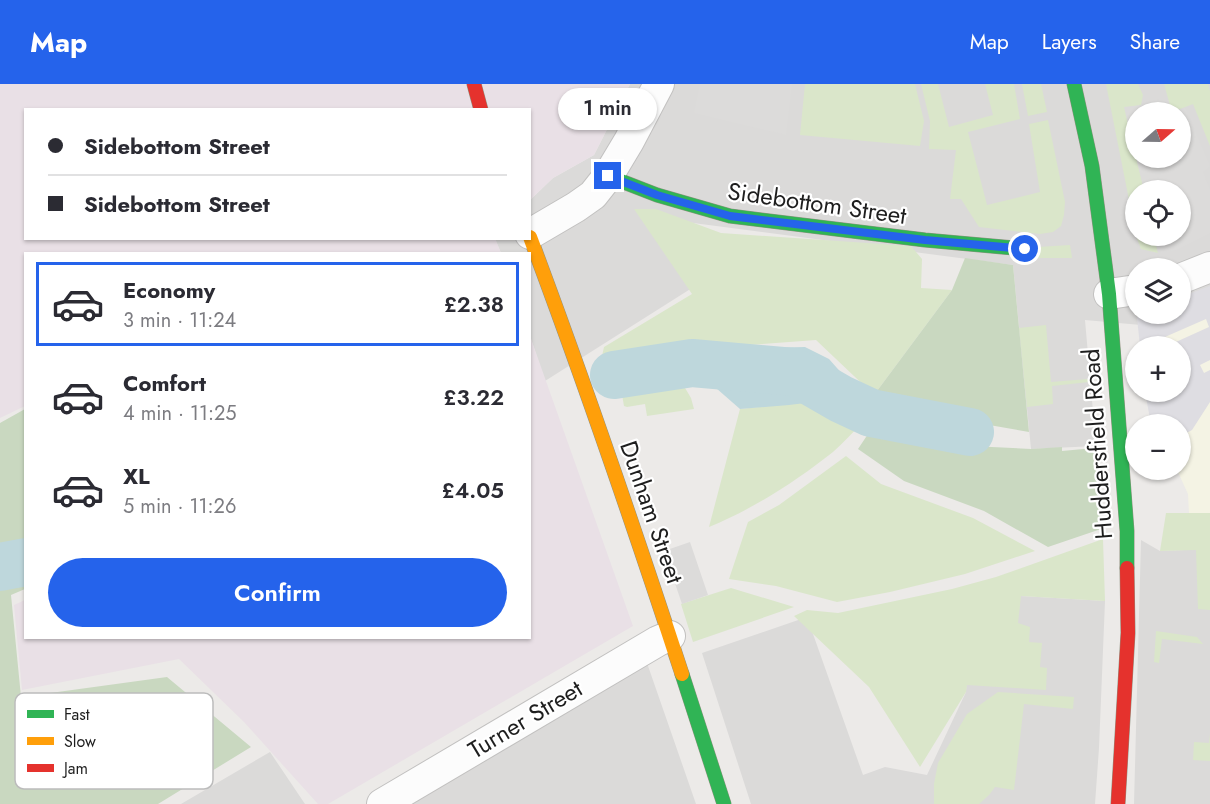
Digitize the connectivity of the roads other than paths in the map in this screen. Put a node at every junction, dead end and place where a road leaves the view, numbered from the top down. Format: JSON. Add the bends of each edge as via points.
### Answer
{"nodes":[{"id":1,"x":474,"y":84,"type":"edge"},
{"id":2,"x":659,"y":84,"type":"edge"},
{"id":3,"x":1074,"y":84,"type":"edge"},
{"id":4,"x":480,"y":108,"type":"edge"},
{"id":5,"x":608,"y":176,"type":"junction"},
{"id":6,"x":531,"y":234,"type":"edge"},
{"id":7,"x":531,"y":238,"type":"edge"},
{"id":8,"x":1025,"y":249,"type":"dead end"},
{"id":9,"x":1210,"y":267,"type":"edge"},
{"id":10,"x":1191,"y":275,"type":"edge"},
{"id":11,"x":1122,"y":292,"type":"edge"},
{"id":12,"x":670,"y":636,"type":"junction"},
{"id":13,"x":382,"y":804,"type":"edge"},
{"id":14,"x":724,"y":804,"type":"edge"},
{"id":15,"x":1118,"y":804,"type":"edge"}],
"edges":[{"from":1,"to":4,"type":"street"},
{"from":2,"to":5,"type":"street"},
{"from":3,"to":11,"type":"street","name":"Huddersfield Road"},
{"from":5,"to":6,"type":"street","via":[[593,195]]},
{"from":5,"to":8,"type":"street","name":"Sidebottom Street","via":[[730,216]]},
{"from":7,"to":12,"type":"street","name":"Dunham Street"},
{"from":9,"to":10,"type":"street"},
{"from":11,"to":15,"type":"street","name":"Huddersfield Road","via":[[1128,633]]},
{"from":12,"to":13,"type":"street","name":"Turner Street"},
{"from":12,"to":14,"type":"street","name":"Dunham Street"}]}
